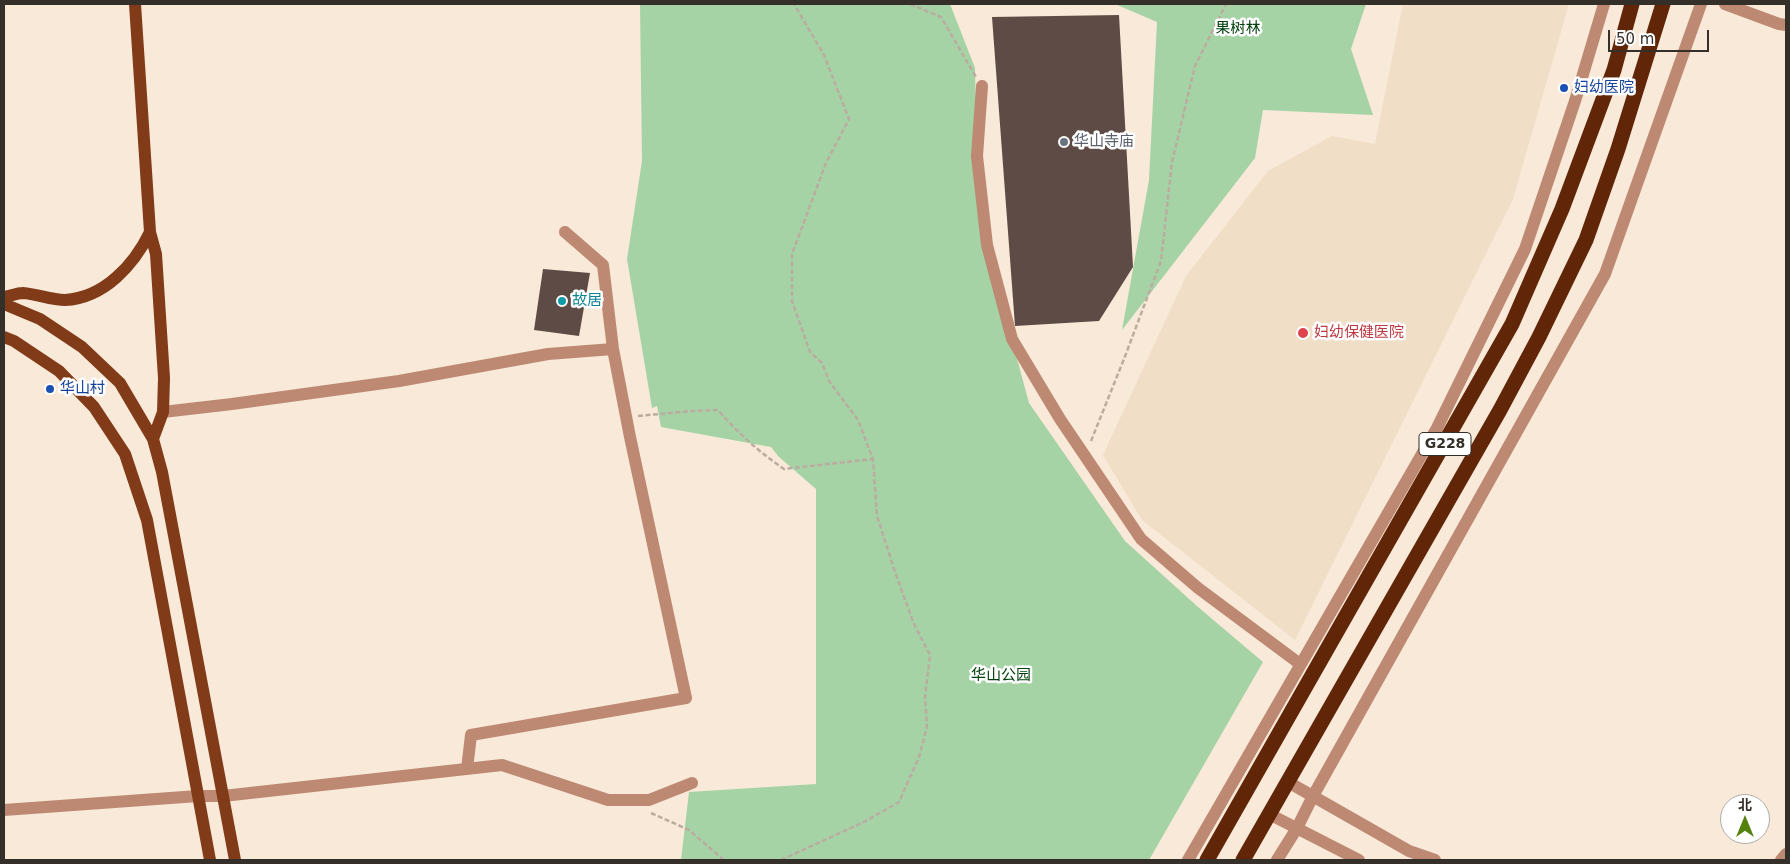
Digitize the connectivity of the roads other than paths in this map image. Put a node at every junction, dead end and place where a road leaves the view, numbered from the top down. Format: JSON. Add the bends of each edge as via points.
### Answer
{"nodes":[{"id":1,"x":135,"y":4,"type":"edge"},
{"id":2,"x":1604,"y":4,"type":"edge"},
{"id":3,"x":1632,"y":4,"type":"edge"},
{"id":4,"x":1663,"y":4,"type":"edge"},
{"id":5,"x":1701,"y":4,"type":"edge"},
{"id":6,"x":1725,"y":4,"type":"edge"},
{"id":7,"x":1786,"y":25,"type":"edge"},
{"id":8,"x":982,"y":86,"type":"road end"},
{"id":9,"x":150,"y":232,"type":"junction"},
{"id":10,"x":565,"y":232,"type":"dead end"},
{"id":11,"x":4,"y":297,"type":"edge"},
{"id":12,"x":4,"y":304,"type":"edge"},
{"id":13,"x":4,"y":337,"type":"edge"},
{"id":14,"x":613,"y":349,"type":"junction"},
{"id":15,"x":163,"y":412,"type":"junction"},
{"id":16,"x":153,"y":438,"type":"junction"},
{"id":17,"x":1300,"y":664,"type":"junction"},
{"id":18,"x":467,"y":769,"type":"junction"},
{"id":19,"x":1288,"y":782,"type":"junction"},
{"id":20,"x":692,"y":783,"type":"dead end"},
{"id":21,"x":198,"y":796,"type":"junction"},
{"id":22,"x":223,"y":796,"type":"junction"},
{"id":23,"x":1312,"y":796,"type":"junction"},
{"id":24,"x":4,"y":810,"type":"edge"},
{"id":25,"x":1269,"y":814,"type":"junction"},
{"id":26,"x":1296,"y":828,"type":"junction"},
{"id":27,"x":1786,"y":854,"type":"edge"},
{"id":28,"x":210,"y":860,"type":"edge"},
{"id":29,"x":235,"y":860,"type":"edge"},
{"id":30,"x":1188,"y":860,"type":"edge"},
{"id":31,"x":1207,"y":860,"type":"edge"},
{"id":32,"x":1243,"y":860,"type":"edge"},
{"id":33,"x":1277,"y":860,"type":"edge"},
{"id":34,"x":1359,"y":860,"type":"edge"},
{"id":35,"x":1435,"y":860,"type":"edge"},
{"id":36,"x":1781,"y":860,"type":"edge"}],
"edges":[{"from":1,"to":9,"type":"main road"},
{"from":2,"to":17,"type":"street","via":[[1525,250],[1437,428]]},
{"from":3,"to":31,"type":"highway","number":"G228","via":[[1614,70],[1597,116],[1562,209],[1512,324]]},
{"from":4,"to":19,"type":"highway","number":"G228","via":[[1586,240],[1540,337]]},
{"from":5,"to":23,"type":"street","via":[[1605,274]]},
{"from":6,"to":7,"type":"street"},
{"from":8,"to":17,"type":"street","via":[[977,156],[987,244],[1012,339],[1060,419],[1141,540],[1198,588]]},
{"from":9,"to":11,"type":"main road","via":[[126,269],[104,288],[65,300],[21,293]]},
{"from":9,"to":15,"type":"main road","via":[[156,254],[164,378]]},
{"from":10,"to":14,"type":"street","via":[[603,266]]},
{"from":12,"to":16,"type":"main road","via":[[40,319],[82,347],[120,382]]},
{"from":13,"to":21,"type":"main road","via":[[14,340],[59,371],[94,407],[125,454],[147,520]]},
{"from":14,"to":15,"type":"street","via":[[548,354],[389,382]]},
{"from":14,"to":18,"type":"street","via":[[686,698],[471,735]]},
{"from":15,"to":16,"type":"main road"},
{"from":16,"to":22,"type":"main road"},
{"from":17,"to":30,"type":"street"},
{"from":18,"to":20,"type":"street","via":[[502,765],[608,800],[649,800]]},
{"from":18,"to":22,"type":"street"},
{"from":19,"to":23,"type":"street"},
{"from":19,"to":25,"type":"highway","number":"G228"},
{"from":21,"to":22,"type":"street"},
{"from":21,"to":24,"type":"street"},
{"from":21,"to":28,"type":"main road"},
{"from":22,"to":29,"type":"main road"},
{"from":23,"to":26,"type":"street"},
{"from":23,"to":35,"type":"street","via":[[1409,851]]},
{"from":25,"to":26,"type":"street"},
{"from":25,"to":32,"type":"highway","number":"G228"},
{"from":26,"to":33,"type":"street"},
{"from":26,"to":34,"type":"street"},
{"from":27,"to":36,"type":"street"}]}
